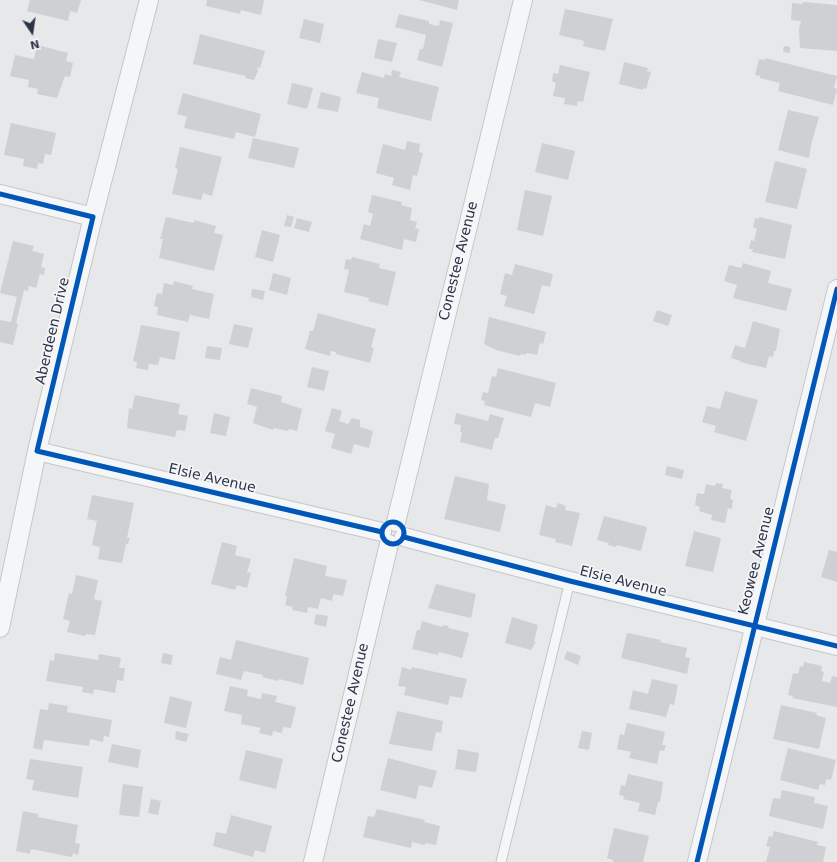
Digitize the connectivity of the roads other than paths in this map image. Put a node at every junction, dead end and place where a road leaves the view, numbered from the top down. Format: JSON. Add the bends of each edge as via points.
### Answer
{"nodes":[{"id":1,"x":149,"y":0,"type":"edge"},
{"id":2,"x":523,"y":0,"type":"edge"},
{"id":3,"x":0,"y":194,"type":"edge"},
{"id":4,"x":93,"y":217,"type":"junction"},
{"id":5,"x":837,"y":289,"type":"edge"},
{"id":6,"x":37,"y":451,"type":"junction"},
{"id":7,"x":393,"y":534,"type":"junction"},
{"id":8,"x":570,"y":581,"type":"junction"},
{"id":9,"x":0,"y":623,"type":"edge"},
{"id":10,"x":754,"y":626,"type":"junction"},
{"id":11,"x":837,"y":646,"type":"edge"},
{"id":12,"x":313,"y":862,"type":"edge"},
{"id":13,"x":501,"y":862,"type":"edge"},
{"id":14,"x":697,"y":862,"type":"edge"}],
"edges":[{"from":1,"to":4,"type":"street","name":"Aberdeen Drive"},
{"from":2,"to":7,"type":"street","name":"Conestee Avenue"},
{"from":3,"to":4,"type":"street"},
{"from":4,"to":6,"type":"street","name":"Aberdeen Drive"},
{"from":5,"to":10,"type":"street","name":"Keowee Avenue"},
{"from":6,"to":7,"type":"street","name":"Elsie Avenue"},
{"from":6,"to":9,"type":"street","name":"Aberdeen Drive"},
{"from":7,"to":8,"type":"street","name":"Elsie Avenue"},
{"from":7,"to":12,"type":"street","name":"Conestee Avenue"},
{"from":8,"to":10,"type":"street","name":"Elsie Avenue"},
{"from":8,"to":13,"type":"lane"},
{"from":10,"to":11,"type":"street","name":"Elsie Avenue"},
{"from":10,"to":14,"type":"street","name":"Keowee Avenue"}]}
